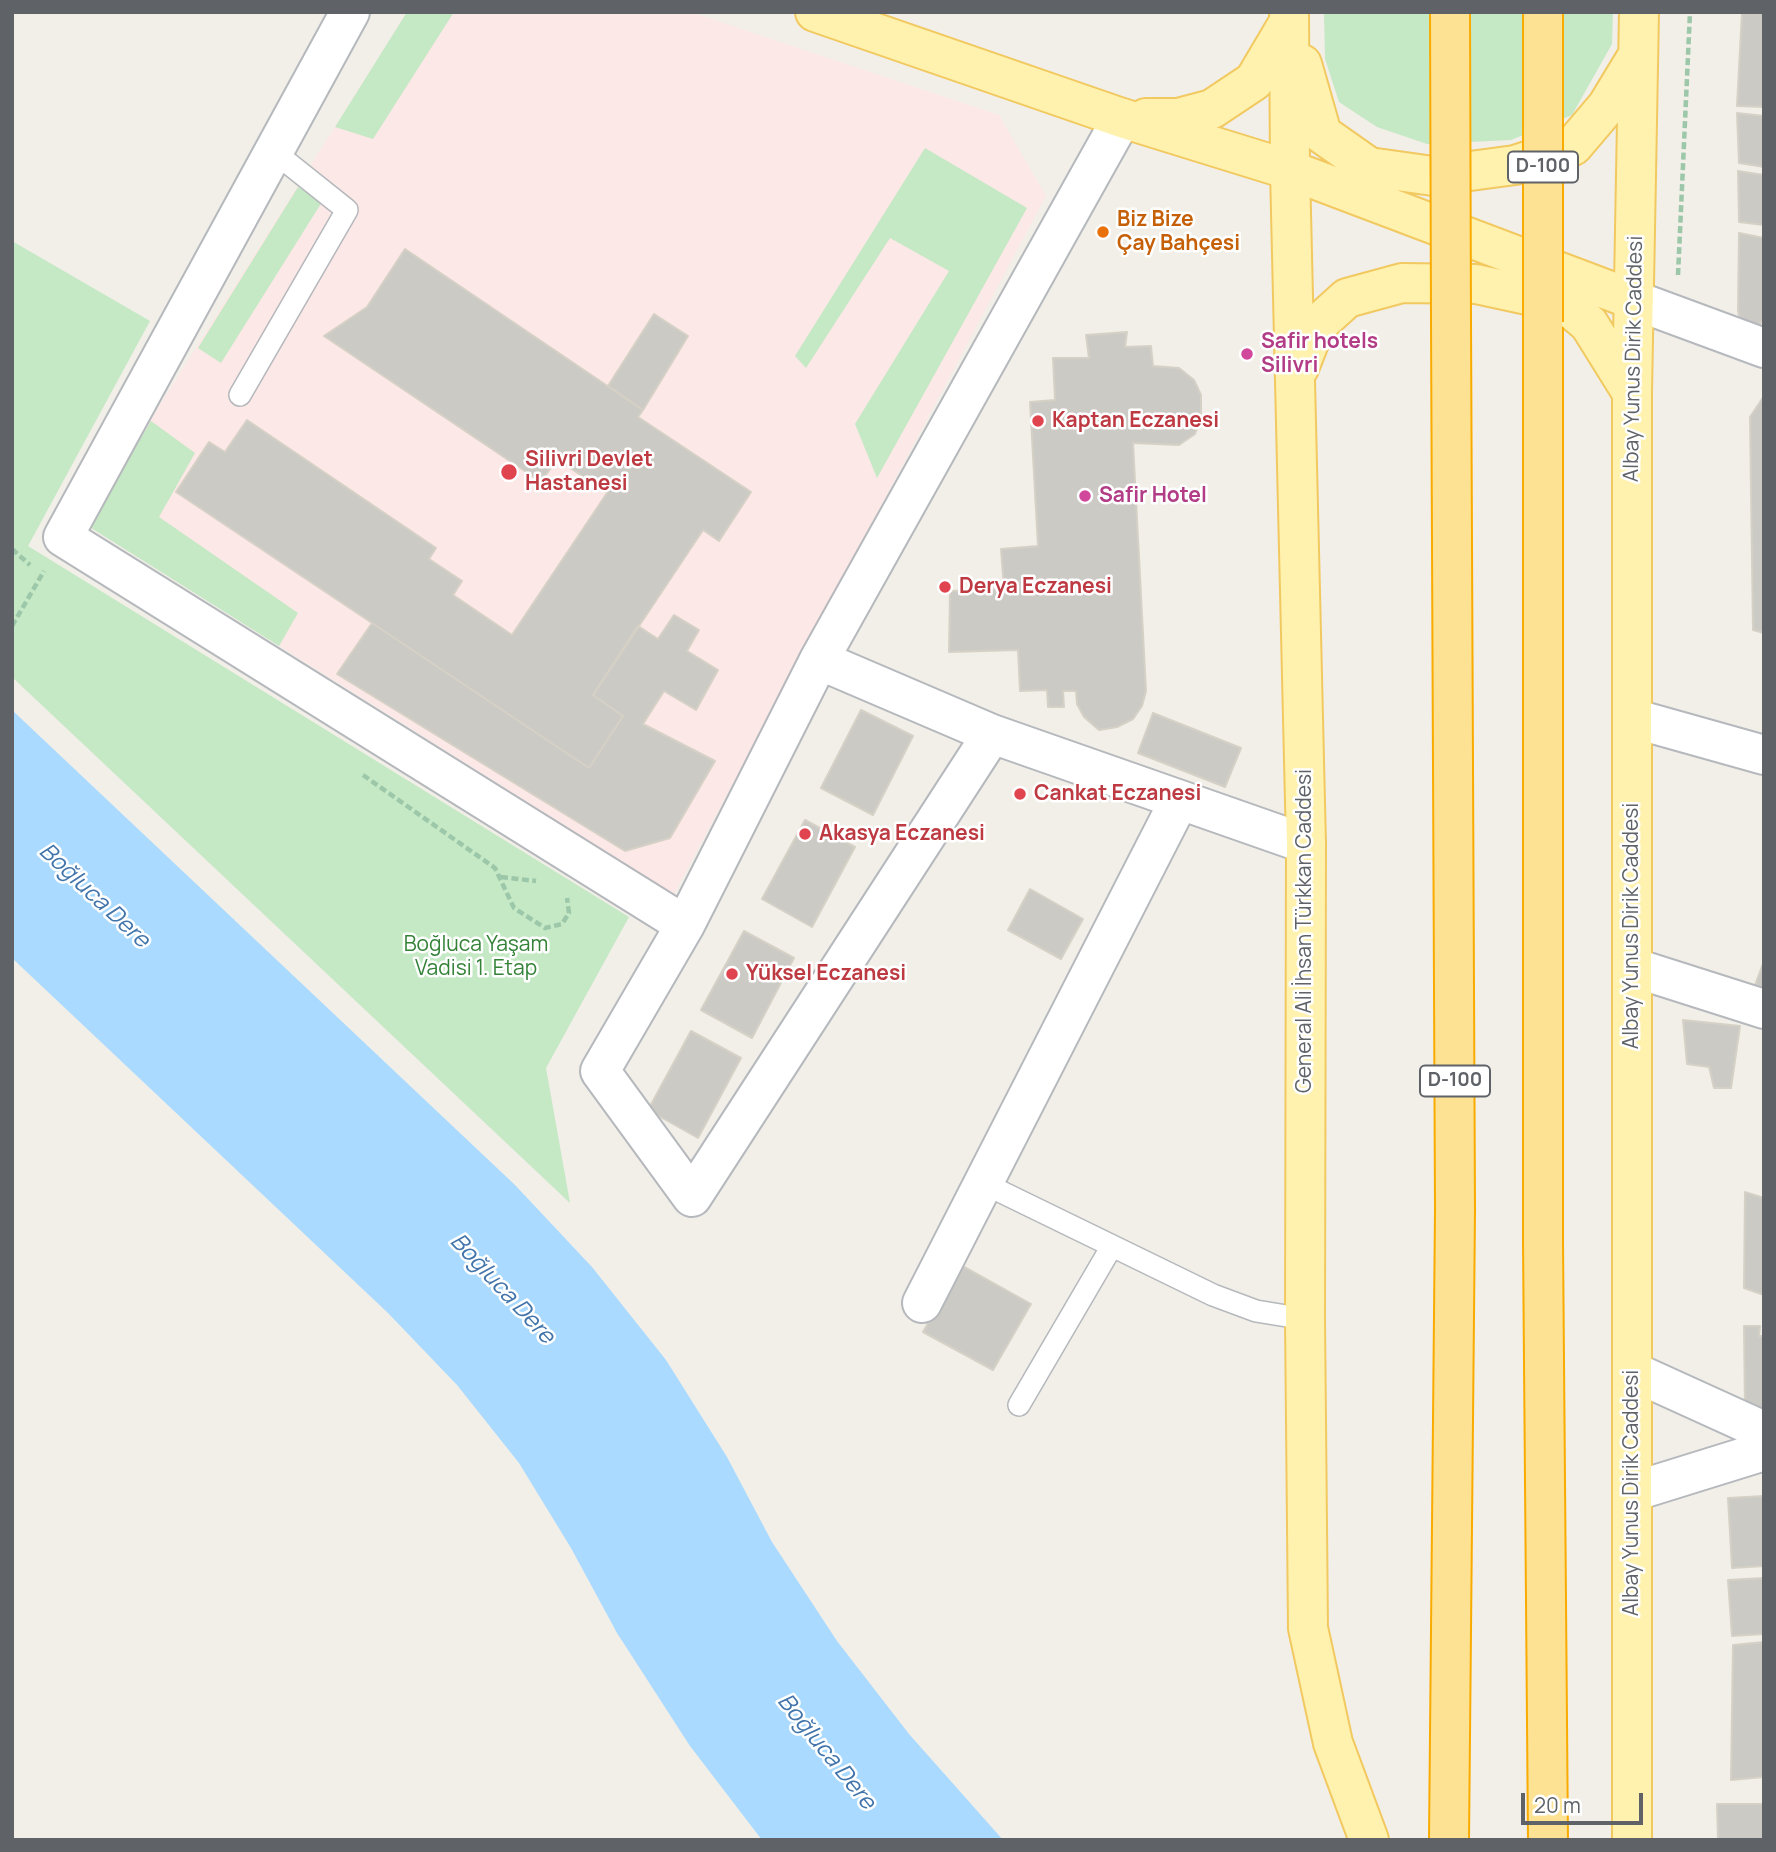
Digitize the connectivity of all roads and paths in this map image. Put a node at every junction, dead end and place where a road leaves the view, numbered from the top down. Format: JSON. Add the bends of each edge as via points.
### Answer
{"nodes":[{"id":1,"x":349,"y":12,"type":"edge"},
{"id":2,"x":815,"y":12,"type":"edge"},
{"id":3,"x":1450,"y":12,"type":"edge"},
{"id":4,"x":1543,"y":12,"type":"edge"},
{"id":5,"x":1639,"y":12,"type":"edge"},
{"id":6,"x":1690,"y":12,"type":"edge"},
{"id":7,"x":1289,"y":17,"type":"edge"},
{"id":8,"x":1639,"y":55,"type":"junction"},
{"id":9,"x":1122,"y":118,"type":"junction"},
{"id":10,"x":273,"y":151,"type":"junction"},
{"id":11,"x":1290,"y":170,"type":"junction"},
{"id":12,"x":1634,"y":300,"type":"junction"},
{"id":13,"x":1676,"y":315,"type":"junction"},
{"id":14,"x":1764,"y":348,"type":"edge"},
{"id":15,"x":1296,"y":374,"type":"junction"},
{"id":16,"x":1632,"y":393,"type":"junction"},
{"id":17,"x":240,"y":395,"type":"dead end"},
{"id":18,"x":63,"y":537,"type":"junction"},
{"id":19,"x":12,"y":626,"type":"edge"},
{"id":20,"x":819,"y":660,"type":"junction"},
{"id":21,"x":1632,"y":718,"type":"junction"},
{"id":22,"x":992,"y":734,"type":"junction"},
{"id":23,"x":1764,"y":755,"type":"edge"},
{"id":24,"x":1179,"y":801,"type":"junction"},
{"id":25,"x":1306,"y":844,"type":"junction"},
{"id":26,"x":540,"y":881,"type":"dead end"},
{"id":27,"x":559,"y":890,"type":"dead end"},
{"id":28,"x":685,"y":925,"type":"junction"},
{"id":29,"x":1632,"y":967,"type":"junction"},
{"id":30,"x":1764,"y":1009,"type":"edge"},
{"id":31,"x":984,"y":1184,"type":"junction"},
{"id":32,"x":1112,"y":1246,"type":"junction"},
{"id":33,"x":922,"y":1303,"type":"dead end"},
{"id":34,"x":1305,"y":1319,"type":"junction"},
{"id":35,"x":1632,"y":1371,"type":"junction"},
{"id":36,"x":1019,"y":1405,"type":"dead end"},
{"id":37,"x":1764,"y":1431,"type":"edge"},
{"id":38,"x":1764,"y":1451,"type":"edge"},
{"id":39,"x":1632,"y":1492,"type":"junction"},
{"id":40,"x":1369,"y":1840,"type":"edge"},
{"id":41,"x":1449,"y":1840,"type":"edge"},
{"id":42,"x":1548,"y":1840,"type":"edge"},
{"id":43,"x":1632,"y":1840,"type":"edge"}],
"edges":[{"from":1,"to":10,"type":"street"},
{"from":2,"to":9,"type":"main road"},
{"from":3,"to":41,"type":"highway","number":"D-100","bridge":true,"via":[[1455,1210]]},
{"from":4,"to":42,"type":"highway","number":"D-100","bridge":true},
{"from":5,"to":8,"type":"main road","name":"Albay Yunus Dirik Caddesi"},
{"from":6,"to":13,"type":"path"},
{"from":7,"to":8,"type":"main road","via":[[1322,134],[1369,167],[1433,176],[1515,165],[1573,146],[1607,106]]},
{"from":7,"to":9,"type":"main road","via":[[1254,81],[1212,109],[1178,118]]},
{"from":7,"to":11,"type":"main road","name":"General Ali İhsan Türkkan Caddesi"},
{"from":8,"to":12,"type":"main road","name":"Albay Yunus Dirik Caddesi"},
{"from":9,"to":11,"type":"main road"},
{"from":9,"to":20,"type":"street"},
{"from":10,"to":17,"type":"lane","via":[[347,210]]},
{"from":10,"to":18,"type":"street"},
{"from":11,"to":12,"type":"main road"},
{"from":11,"to":15,"type":"main road","name":"General Ali İhsan Türkkan Caddesi"},
{"from":12,"to":13,"type":"street"},
{"from":12,"to":16,"type":"main road","name":"Albay Yunus Dirik Caddesi"},
{"from":13,"to":14,"type":"street"},
{"from":15,"to":16,"type":"main road","via":[[1315,327],[1347,299],[1402,283],[1476,284],[1564,303],[1589,324]]},
{"from":15,"to":25,"type":"main road","name":"General Ali İhsan Türkkan Caddesi"},
{"from":16,"to":21,"type":"main road","name":"Albay Yunus Dirik Caddesi"},
{"from":18,"to":19,"type":"path"},
{"from":18,"to":28,"type":"street"},
{"from":20,"to":22,"type":"street"},
{"from":20,"to":28,"type":"street"},
{"from":21,"to":23,"type":"street"},
{"from":21,"to":29,"type":"main road","name":"Albay Yunus Dirik Caddesi"},
{"from":22,"to":24,"type":"street"},
{"from":22,"to":28,"type":"street","via":[[692,1197],[600,1071]]},
{"from":24,"to":25,"type":"street"},
{"from":24,"to":31,"type":"street"},
{"from":25,"to":34,"type":"main road","name":"General Ali İhsan Türkkan Caddesi"},
{"from":26,"to":27,"type":"path","via":[[501,877],[514,908],[545,928],[562,923],[569,913],[567,897]]},
{"from":29,"to":30,"type":"street"},
{"from":29,"to":35,"type":"main road","name":"Albay Yunus Dirik Caddesi"},
{"from":31,"to":32,"type":"lane"},
{"from":31,"to":33,"type":"street"},
{"from":32,"to":34,"type":"lane","via":[[1213,1295],[1256,1311]]},
{"from":32,"to":36,"type":"lane"},
{"from":34,"to":40,"type":"main road","name":"General Ali İhsan Türkkan Caddesi","via":[[1308,1628],[1333,1742]]},
{"from":35,"to":37,"type":"street"},
{"from":35,"to":39,"type":"main road","name":"Albay Yunus Dirik Caddesi"},
{"from":38,"to":39,"type":"street"},
{"from":39,"to":43,"type":"main road","name":"Albay Yunus Dirik Caddesi"}]}
